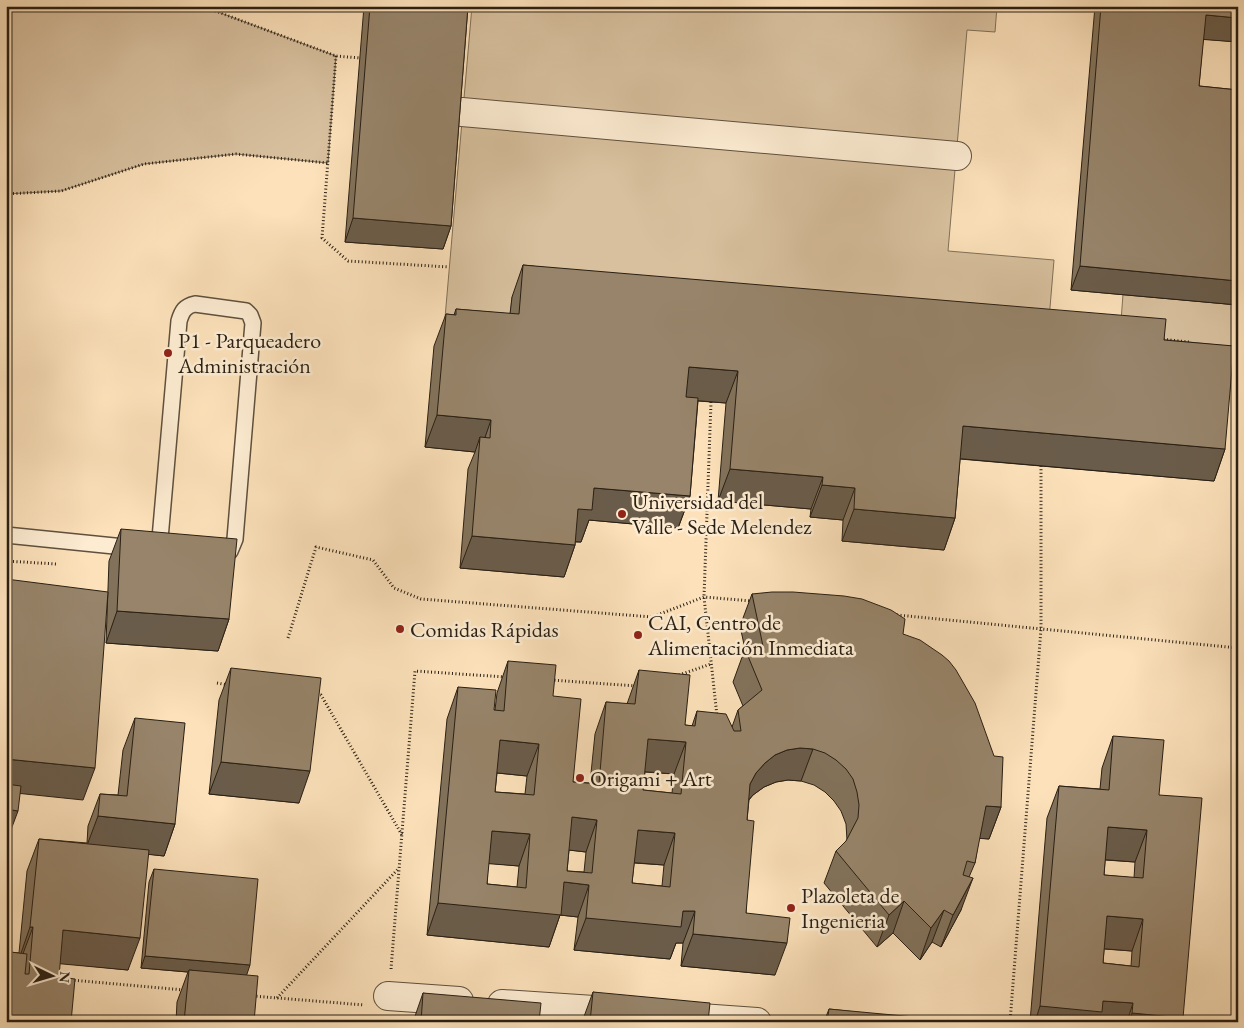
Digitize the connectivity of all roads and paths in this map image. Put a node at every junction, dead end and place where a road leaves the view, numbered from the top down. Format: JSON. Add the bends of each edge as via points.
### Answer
{"nodes":[{"id":1,"x":202,"y":6,"type":"edge"},
{"id":2,"x":336,"y":56,"type":"junction"},
{"id":3,"x":360,"y":58,"type":"dead end"},
{"id":4,"x":462,"y":112,"type":"edge"},
{"id":5,"x":957,"y":156,"type":"dead end"},
{"id":6,"x":328,"y":163,"type":"junction"},
{"id":7,"x":6,"y":194,"type":"edge"},
{"id":8,"x":449,"y":267,"type":"dead end"},
{"id":9,"x":1159,"y":339,"type":"edge"},
{"id":10,"x":1198,"y":343,"type":"edge"},
{"id":11,"x":710,"y":402,"type":"edge"},
{"id":12,"x":1041,"y":466,"type":"edge"},
{"id":13,"x":6,"y":535,"type":"edge"},
{"id":14,"x":159,"y":550,"type":"junction"},
{"id":15,"x":178,"y":552,"type":"edge"},
{"id":16,"x":206,"y":555,"type":"edge"},
{"id":17,"x":704,"y":597,"type":"junction"},
{"id":18,"x":754,"y":602,"type":"edge"},
{"id":19,"x":892,"y":615,"type":"edge"},
{"id":20,"x":1041,"y":629,"type":"junction"},
{"id":21,"x":288,"y":638,"type":"dead end"},
{"id":22,"x":1238,"y":648,"type":"edge"},
{"id":23,"x":711,"y":664,"type":"junction"},
{"id":24,"x":674,"y":676,"type":"edge"},
{"id":25,"x":511,"y":677,"type":"edge"},
{"id":26,"x":550,"y":680,"type":"edge"},
{"id":27,"x":217,"y":683,"type":"dead end"},
{"id":28,"x":236,"y":685,"type":"edge"},
{"id":29,"x":645,"y":686,"type":"edge"},
{"id":30,"x":312,"y":694,"type":"edge"},
{"id":31,"x":717,"y":718,"type":"edge"},
{"id":32,"x":402,"y":836,"type":"junction"},
{"id":33,"x":400,"y":868,"type":"junction"},
{"id":34,"x":70,"y":980,"type":"edge"},
{"id":35,"x":189,"y":990,"type":"edge"},
{"id":36,"x":248,"y":995,"type":"edge"},
{"id":37,"x":388,"y":996,"type":"junction"},
{"id":38,"x":277,"y":998,"type":"junction"},
{"id":39,"x":757,"y":1022,"type":"edge"},
{"id":40,"x":1010,"y":1022,"type":"edge"}],
"edges":[{"from":1,"to":2,"type":"path"},
{"from":2,"to":3,"type":"path"},
{"from":2,"to":6,"type":"path"},
{"from":4,"to":5,"type":"street"},
{"from":6,"to":7,"type":"path","via":[[236,154],[144,164],[61,191]]},
{"from":6,"to":8,"type":"path","via":[[322,238],[348,261]]},
{"from":9,"to":10,"type":"path"},
{"from":11,"to":17,"type":"path"},
{"from":12,"to":20,"type":"path"},
{"from":13,"to":14,"type":"lane"},
{"from":14,"to":15,"type":"lane"},
{"from":14,"to":16,"type":"lane","via":[[179,321],[181,313],[195,304],[246,311],[253,323],[235,539],[230,551],[224,555]]},
{"from":17,"to":18,"type":"path"},
{"from":17,"to":21,"type":"path","via":[[652,617],[421,599],[394,588],[373,560],[316,547]]},
{"from":17,"to":23,"type":"path"},
{"from":19,"to":20,"type":"path"},
{"from":20,"to":22,"type":"path"},
{"from":20,"to":40,"type":"path"},
{"from":23,"to":24,"type":"path"},
{"from":23,"to":31,"type":"path"},
{"from":25,"to":32,"type":"path","via":[[415,671]]},
{"from":26,"to":29,"type":"path"},
{"from":27,"to":28,"type":"path"},
{"from":30,"to":32,"type":"path","via":[[321,695]]},
{"from":32,"to":33,"type":"path"},
{"from":33,"to":37,"type":"path"},
{"from":33,"to":38,"type":"path"},
{"from":34,"to":35,"type":"path"},
{"from":36,"to":38,"type":"path"},
{"from":37,"to":38,"type":"path","via":[[387,1007]]},
{"from":37,"to":39,"type":"street"}]}
